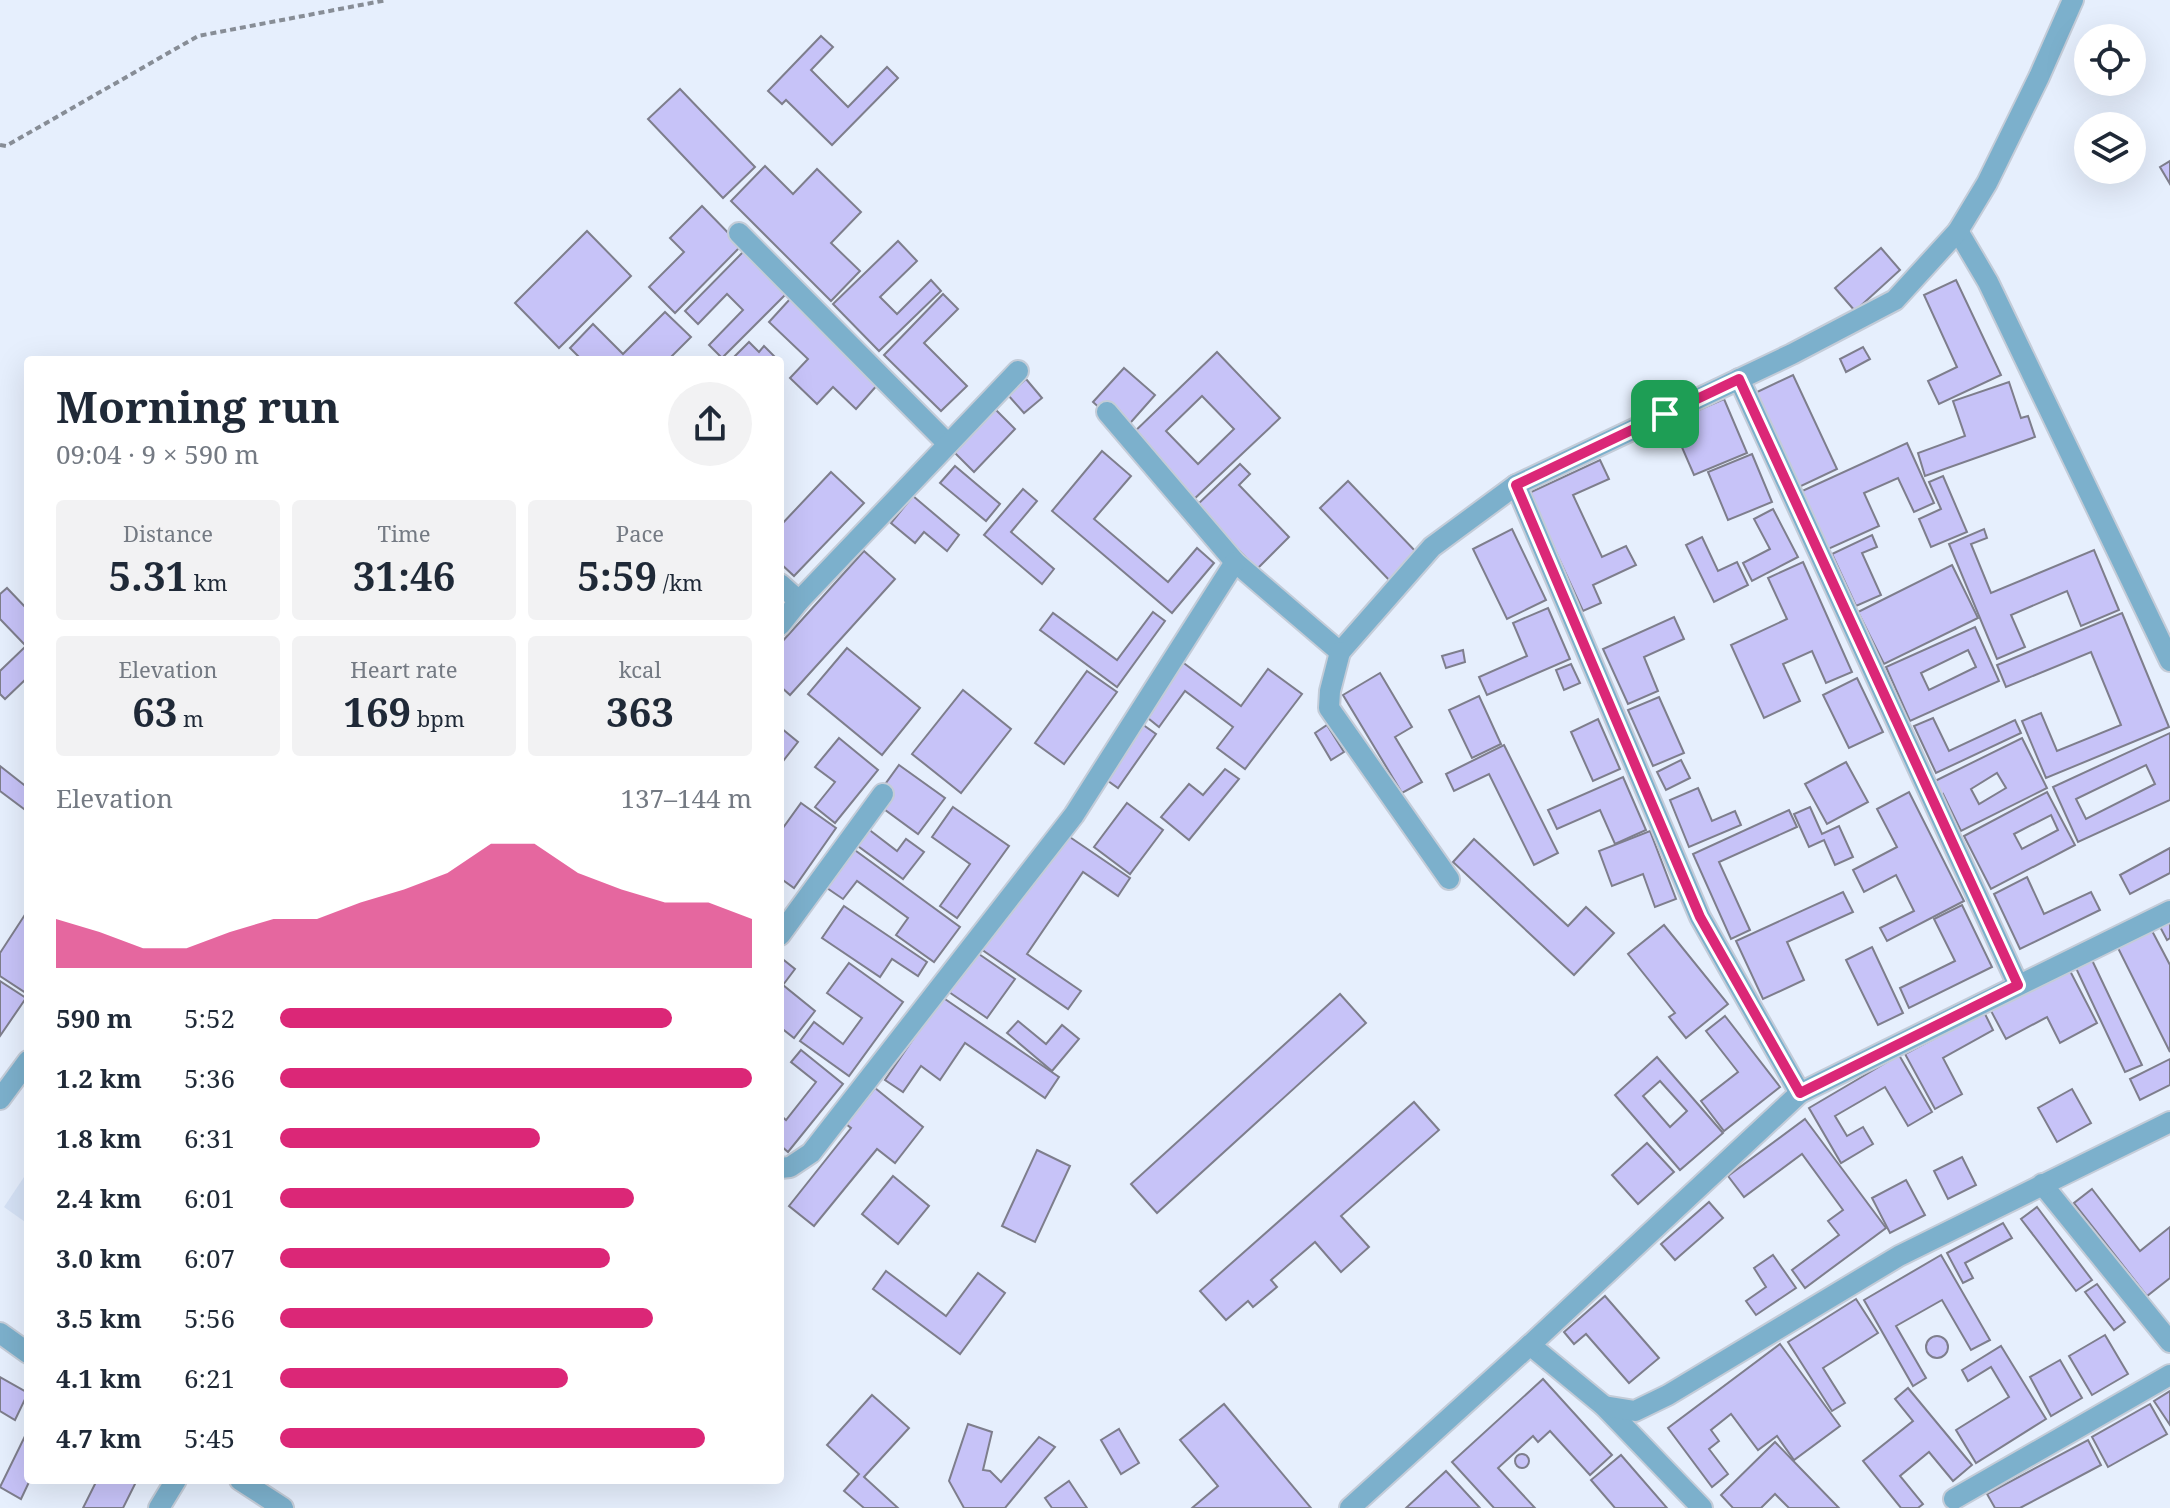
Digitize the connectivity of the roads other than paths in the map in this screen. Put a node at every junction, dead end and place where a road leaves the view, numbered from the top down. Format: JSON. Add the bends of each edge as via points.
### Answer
{"nodes":[{"id":1,"x":2073,"y":0,"type":"edge"},
{"id":2,"x":1958,"y":231,"type":"junction"},
{"id":3,"x":739,"y":233,"type":"dead end"},
{"id":4,"x":1018,"y":371,"type":"dead end"},
{"id":5,"x":1739,"y":379,"type":"junction"},
{"id":6,"x":1107,"y":412,"type":"dead end"},
{"id":7,"x":948,"y":444,"type":"junction"},
{"id":8,"x":1516,"y":485,"type":"junction"},
{"id":9,"x":1235,"y":562,"type":"junction"},
{"id":10,"x":784,"y":588,"type":"edge"},
{"id":11,"x":799,"y":601,"type":"junction"},
{"id":12,"x":784,"y":620,"type":"edge"},
{"id":13,"x":1340,"y":652,"type":"junction"},
{"id":14,"x":2170,"y":661,"type":"edge"},
{"id":15,"x":883,"y":794,"type":"dead end"},
{"id":16,"x":1449,"y":879,"type":"dead end"},
{"id":17,"x":2170,"y":911,"type":"edge"},
{"id":18,"x":784,"y":930,"type":"edge"},
{"id":19,"x":2018,"y":985,"type":"junction"},
{"id":20,"x":24,"y":1066,"type":"edge"},
{"id":21,"x":1800,"y":1093,"type":"junction"},
{"id":22,"x":0,"y":1099,"type":"edge"},
{"id":23,"x":2170,"y":1122,"type":"edge"},
{"id":24,"x":784,"y":1168,"type":"edge"},
{"id":25,"x":2042,"y":1184,"type":"junction"},
{"id":26,"x":0,"y":1333,"type":"edge"},
{"id":27,"x":2170,"y":1342,"type":"edge"},
{"id":28,"x":1530,"y":1345,"type":"junction"},
{"id":29,"x":24,"y":1350,"type":"edge"},
{"id":30,"x":2170,"y":1375,"type":"edge"},
{"id":31,"x":1604,"y":1406,"type":"junction"},
{"id":32,"x":174,"y":1484,"type":"edge"},
{"id":33,"x":246,"y":1484,"type":"edge"},
{"id":34,"x":1954,"y":1499,"type":"dead end"},
{"id":35,"x":159,"y":1508,"type":"edge"},
{"id":36,"x":283,"y":1508,"type":"edge"},
{"id":37,"x":1350,"y":1508,"type":"edge"},
{"id":38,"x":1702,"y":1508,"type":"edge"}],
"edges":[{"from":1,"to":2,"type":"street","via":[[1987,183]]},
{"from":2,"to":5,"type":"street","via":[[1895,300]]},
{"from":2,"to":14,"type":"street","via":[[1988,282]]},
{"from":3,"to":7,"type":"street"},
{"from":4,"to":7,"type":"street"},
{"from":5,"to":8,"type":"street"},
{"from":5,"to":19,"type":"street"},
{"from":6,"to":9,"type":"street"},
{"from":7,"to":11,"type":"street"},
{"from":8,"to":13,"type":"street","via":[[1432,547]]},
{"from":8,"to":21,"type":"street","via":[[1700,917]]},
{"from":9,"to":13,"type":"street"},
{"from":9,"to":24,"type":"street","via":[[1074,815],[811,1153]]},
{"from":10,"to":11,"type":"street"},
{"from":11,"to":12,"type":"street"},
{"from":13,"to":16,"type":"street","via":[[1329,708]]},
{"from":15,"to":18,"type":"street"},
{"from":17,"to":19,"type":"street"},
{"from":19,"to":21,"type":"street"},
{"from":20,"to":22,"type":"street"},
{"from":21,"to":28,"type":"street"},
{"from":23,"to":25,"type":"street"},
{"from":25,"to":27,"type":"street"},
{"from":25,"to":31,"type":"street","via":[[1899,1256],[1668,1395],[1635,1411]]},
{"from":26,"to":29,"type":"street"},
{"from":28,"to":31,"type":"street"},
{"from":28,"to":37,"type":"street"},
{"from":30,"to":34,"type":"street"},
{"from":31,"to":38,"type":"street"},
{"from":32,"to":35,"type":"street"},
{"from":33,"to":36,"type":"street"}]}
